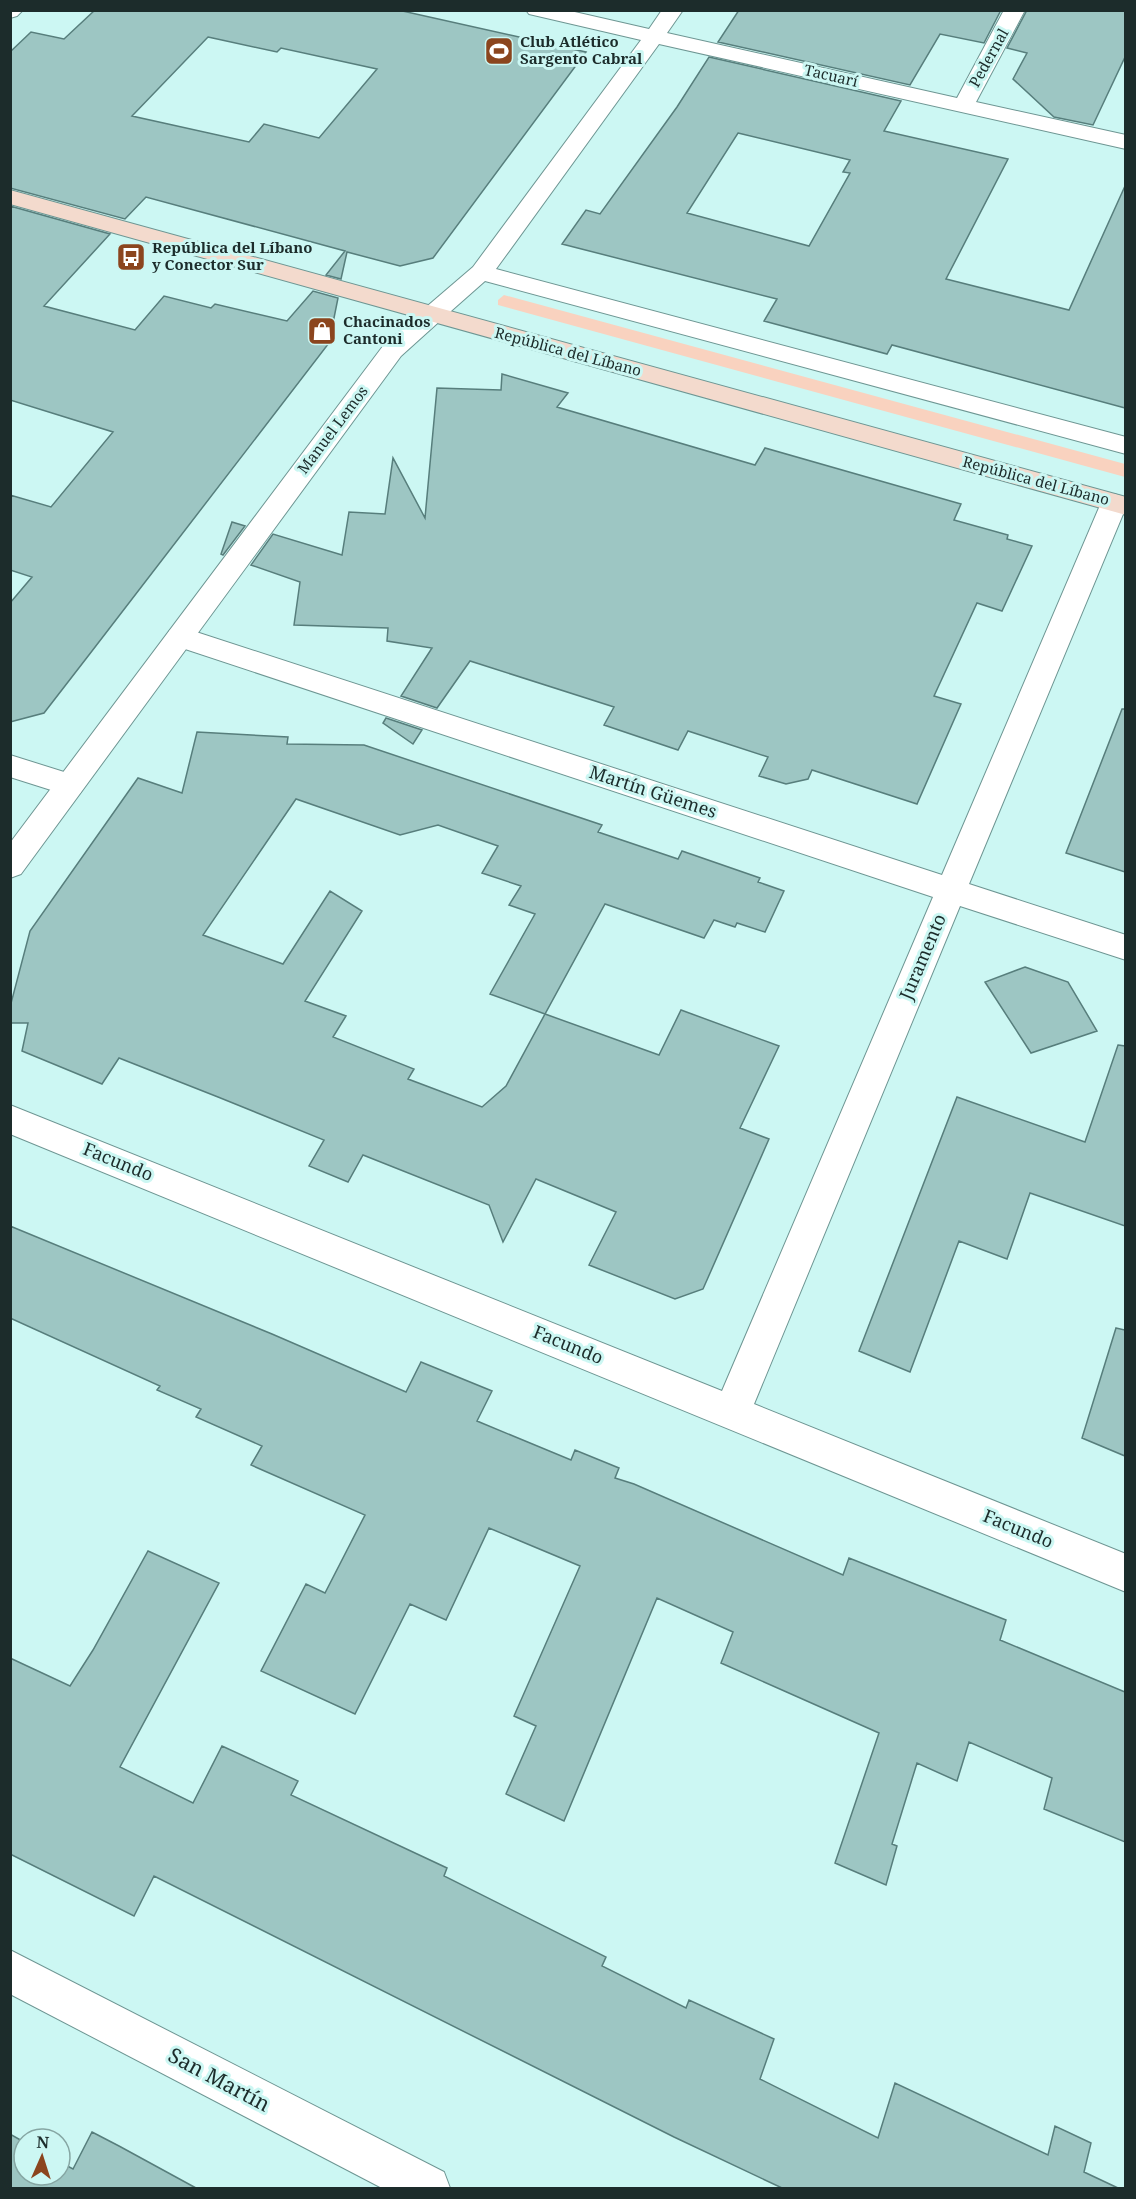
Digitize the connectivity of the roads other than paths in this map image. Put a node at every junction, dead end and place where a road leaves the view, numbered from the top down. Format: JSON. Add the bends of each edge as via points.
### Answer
{"nodes":[{"id":1,"x":536,"y":10,"type":"edge"},
{"id":2,"x":673,"y":10,"type":"edge"},
{"id":3,"x":1015,"y":10,"type":"edge"},
{"id":4,"x":654,"y":37,"type":"junction"},
{"id":5,"x":963,"y":106,"type":"junction"},
{"id":6,"x":1125,"y":142,"type":"edge"},
{"id":7,"x":10,"y":197,"type":"edge"},
{"id":8,"x":481,"y":272,"type":"junction"},
{"id":9,"x":433,"y":314,"type":"junction"},
{"id":10,"x":1125,"y":446,"type":"edge"},
{"id":11,"x":1120,"y":504,"type":"edge"},
{"id":12,"x":180,"y":637,"type":"junction"},
{"id":13,"x":10,"y":766,"type":"edge"},
{"id":14,"x":70,"y":785,"type":"junction"},
{"id":15,"x":10,"y":866,"type":"edge"},
{"id":16,"x":951,"y":890,"type":"junction"},
{"id":17,"x":1125,"y":948,"type":"edge"},
{"id":18,"x":10,"y":1119,"type":"edge"},
{"id":19,"x":732,"y":1412,"type":"junction"},
{"id":20,"x":1125,"y":1573,"type":"edge"},
{"id":21,"x":10,"y":1971,"type":"edge"},
{"id":22,"x":419,"y":2186,"type":"edge"}],
"edges":[{"from":1,"to":4,"type":"street","name":"Tacuarí"},
{"from":2,"to":4,"type":"street","name":"Manuel Lemos"},
{"from":3,"to":5,"type":"street","name":"Pedernal"},
{"from":4,"to":5,"type":"street","name":"Tacuarí"},
{"from":4,"to":8,"type":"street","name":"Manuel Lemos"},
{"from":5,"to":6,"type":"street","name":"Tacuarí"},
{"from":7,"to":9,"type":"main road","name":"República del Líbano"},
{"from":8,"to":9,"type":"street","name":"Manuel Lemos"},
{"from":8,"to":10,"type":"street"},
{"from":9,"to":11,"type":"main road","name":"República del Líbano"},
{"from":9,"to":12,"type":"street","name":"Manuel Lemos","via":[[392,351]]},
{"from":11,"to":16,"type":"street","name":"Juramento"},
{"from":12,"to":14,"type":"street","name":"Manuel Lemos"},
{"from":12,"to":16,"type":"street","name":"Martín Güemes"},
{"from":13,"to":14,"type":"street"},
{"from":14,"to":15,"type":"street","name":"Manuel Lemos"},
{"from":16,"to":17,"type":"street","name":"Martín Güemes"},
{"from":16,"to":19,"type":"street","name":"Juramento"},
{"from":18,"to":19,"type":"street","name":"Facundo"},
{"from":19,"to":20,"type":"street","name":"Facundo"},
{"from":21,"to":22,"type":"street","name":"San Martín"}]}
